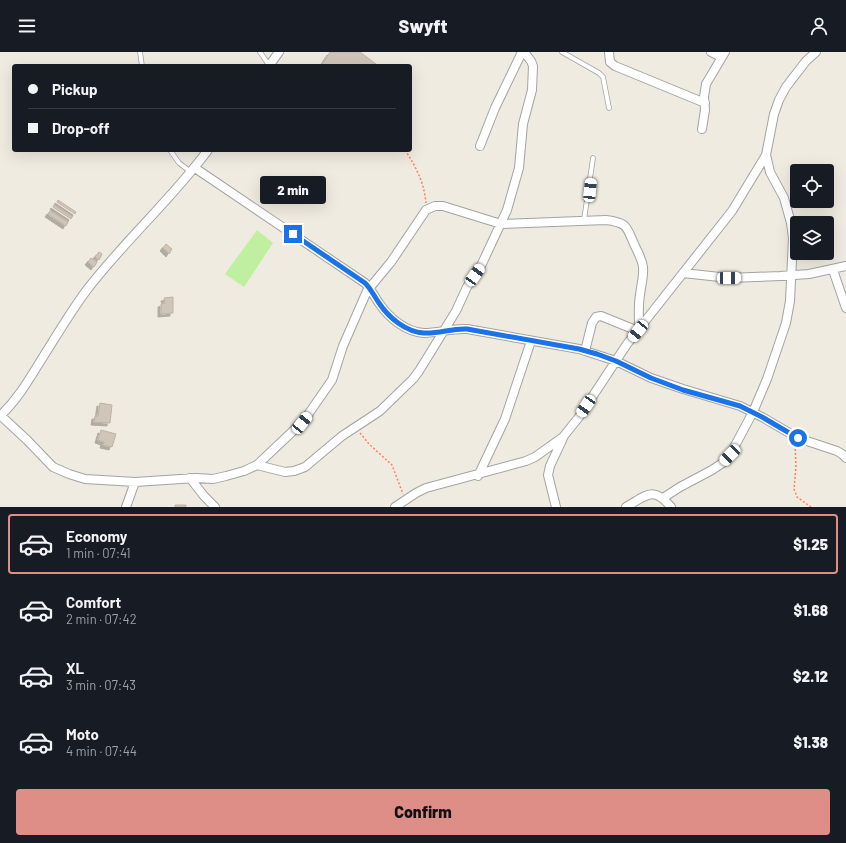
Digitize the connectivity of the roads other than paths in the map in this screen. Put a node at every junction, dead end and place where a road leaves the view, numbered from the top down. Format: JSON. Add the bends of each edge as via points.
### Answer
{"nodes":[{"id":1,"x":140,"y":52,"type":"edge"},
{"id":2,"x":260,"y":52,"type":"edge"},
{"id":3,"x":279,"y":52,"type":"edge"},
{"id":4,"x":523,"y":52,"type":"edge"},
{"id":5,"x":562,"y":52,"type":"edge"},
{"id":6,"x":609,"y":52,"type":"edge"},
{"id":7,"x":711,"y":52,"type":"edge"},
{"id":8,"x":816,"y":52,"type":"edge"},
{"id":9,"x":723,"y":54,"type":"edge"},
{"id":10,"x":142,"y":64,"type":"edge"},
{"id":11,"x":268,"y":64,"type":"edge"},
{"id":12,"x":270,"y":64,"type":"edge"},
{"id":13,"x":705,"y":103,"type":"junction"},
{"id":14,"x":609,"y":108,"type":"dead end"},
{"id":15,"x":702,"y":129,"type":"dead end"},
{"id":16,"x":480,"y":146,"type":"dead end"},
{"id":17,"x":171,"y":152,"type":"edge"},
{"id":18,"x":206,"y":152,"type":"edge"},
{"id":19,"x":766,"y":155,"type":"junction"},
{"id":20,"x":593,"y":158,"type":"dead end"},
{"id":21,"x":193,"y":170,"type":"junction"},
{"id":22,"x":584,"y":220,"type":"junction"},
{"id":23,"x":501,"y":224,"type":"junction"},
{"id":24,"x":846,"y":266,"type":"edge"},
{"id":25,"x":833,"y":270,"type":"junction"},
{"id":26,"x":683,"y":273,"type":"junction"},
{"id":27,"x":791,"y":276,"type":"junction"},
{"id":28,"x":370,"y":288,"type":"junction"},
{"id":29,"x":846,"y":308,"type":"edge"},
{"id":30,"x":638,"y":330,"type":"junction"},
{"id":31,"x":444,"y":331,"type":"junction"},
{"id":32,"x":531,"y":341,"type":"junction"},
{"id":33,"x":585,"y":351,"type":"junction"},
{"id":34,"x":616,"y":361,"type":"junction"},
{"id":35,"x":753,"y":412,"type":"junction"},
{"id":36,"x":0,"y":416,"type":"edge"},
{"id":37,"x":563,"y":437,"type":"junction"},
{"id":38,"x":846,"y":457,"type":"edge"},
{"id":39,"x":257,"y":465,"type":"junction"},
{"id":40,"x":478,"y":476,"type":"junction"},
{"id":41,"x":190,"y":478,"type":"junction"},
{"id":42,"x":135,"y":482,"type":"junction"},
{"id":43,"x":663,"y":498,"type":"junction"},
{"id":44,"x":126,"y":507,"type":"edge"},
{"id":45,"x":216,"y":507,"type":"edge"},
{"id":46,"x":396,"y":507,"type":"edge"},
{"id":47,"x":556,"y":507,"type":"edge"},
{"id":48,"x":626,"y":507,"type":"edge"},
{"id":49,"x":671,"y":507,"type":"edge"}],
"edges":[{"from":1,"to":10,"type":"lane"},
{"from":2,"to":11,"type":"lane"},
{"from":3,"to":12,"type":"street"},
{"from":4,"to":16,"type":"street","via":[[495,108]]},
{"from":4,"to":23,"type":"street","via":[[533,66],[532,94],[522,124],[518,172]]},
{"from":5,"to":14,"type":"lane","via":[[603,77]]},
{"from":6,"to":13,"type":"street","via":[[610,62],[615,66]]},
{"from":7,"to":9,"type":"street"},
{"from":8,"to":19,"type":"street","via":[[790,82],[779,100]]},
{"from":9,"to":13,"type":"street","via":[[706,84]]},
{"from":13,"to":15,"type":"street"},
{"from":17,"to":21,"type":"lane","via":[[179,163]]},
{"from":18,"to":21,"type":"street"},
{"from":19,"to":26,"type":"street","via":[[732,210]]},
{"from":19,"to":27,"type":"street","via":[[770,172],[784,198],[791,223]]},
{"from":20,"to":22,"type":"lane"},
{"from":21,"to":28,"type":"street"},
{"from":21,"to":36,"type":"street","via":[[86,291],[23,388]]},
{"from":22,"to":23,"type":"street"},
{"from":22,"to":30,"type":"street","via":[[618,222],[631,234],[642,261],[644,274],[639,297]]},
{"from":23,"to":28,"type":"street","via":[[443,206],[426,210]]},
{"from":23,"to":31,"type":"street","via":[[480,268]]},
{"from":24,"to":25,"type":"street"},
{"from":25,"to":27,"type":"street"},
{"from":25,"to":29,"type":"street"},
{"from":26,"to":27,"type":"street","via":[[729,278]]},
{"from":26,"to":30,"type":"street"},
{"from":27,"to":35,"type":"street","via":[[786,323]]},
{"from":28,"to":31,"type":"street","via":[[384,310],[407,328],[423,333]]},
{"from":28,"to":39,"type":"street","via":[[343,346],[332,380],[302,423]]},
{"from":30,"to":33,"type":"street","via":[[601,316],[596,317]]},
{"from":30,"to":34,"type":"street"},
{"from":31,"to":32,"type":"street","via":[[467,329]]},
{"from":31,"to":39,"type":"street","via":[[413,379],[380,411],[342,436],[305,467],[286,472]]},
{"from":32,"to":33,"type":"street"},
{"from":32,"to":40,"type":"street","via":[[505,419]]},
{"from":33,"to":34,"type":"street"},
{"from":34,"to":35,"type":"street","via":[[683,390]]},
{"from":34,"to":37,"type":"street"},
{"from":35,"to":38,"type":"street","via":[[795,436],[838,451]]},
{"from":35,"to":43,"type":"street","via":[[724,462]]},
{"from":36,"to":42,"type":"street","via":[[27,440],[46,462],[59,470],[85,479]]},
{"from":37,"to":40,"type":"street","via":[[526,462]]},
{"from":37,"to":47,"type":"street","via":[[548,475]]},
{"from":39,"to":41,"type":"street","via":[[219,478]]},
{"from":40,"to":46,"type":"street","via":[[426,488]]},
{"from":41,"to":42,"type":"street"},
{"from":41,"to":45,"type":"street"},
{"from":42,"to":44,"type":"street"},
{"from":43,"to":48,"type":"street","via":[[651,494]]},
{"from":43,"to":49,"type":"street"}]}
